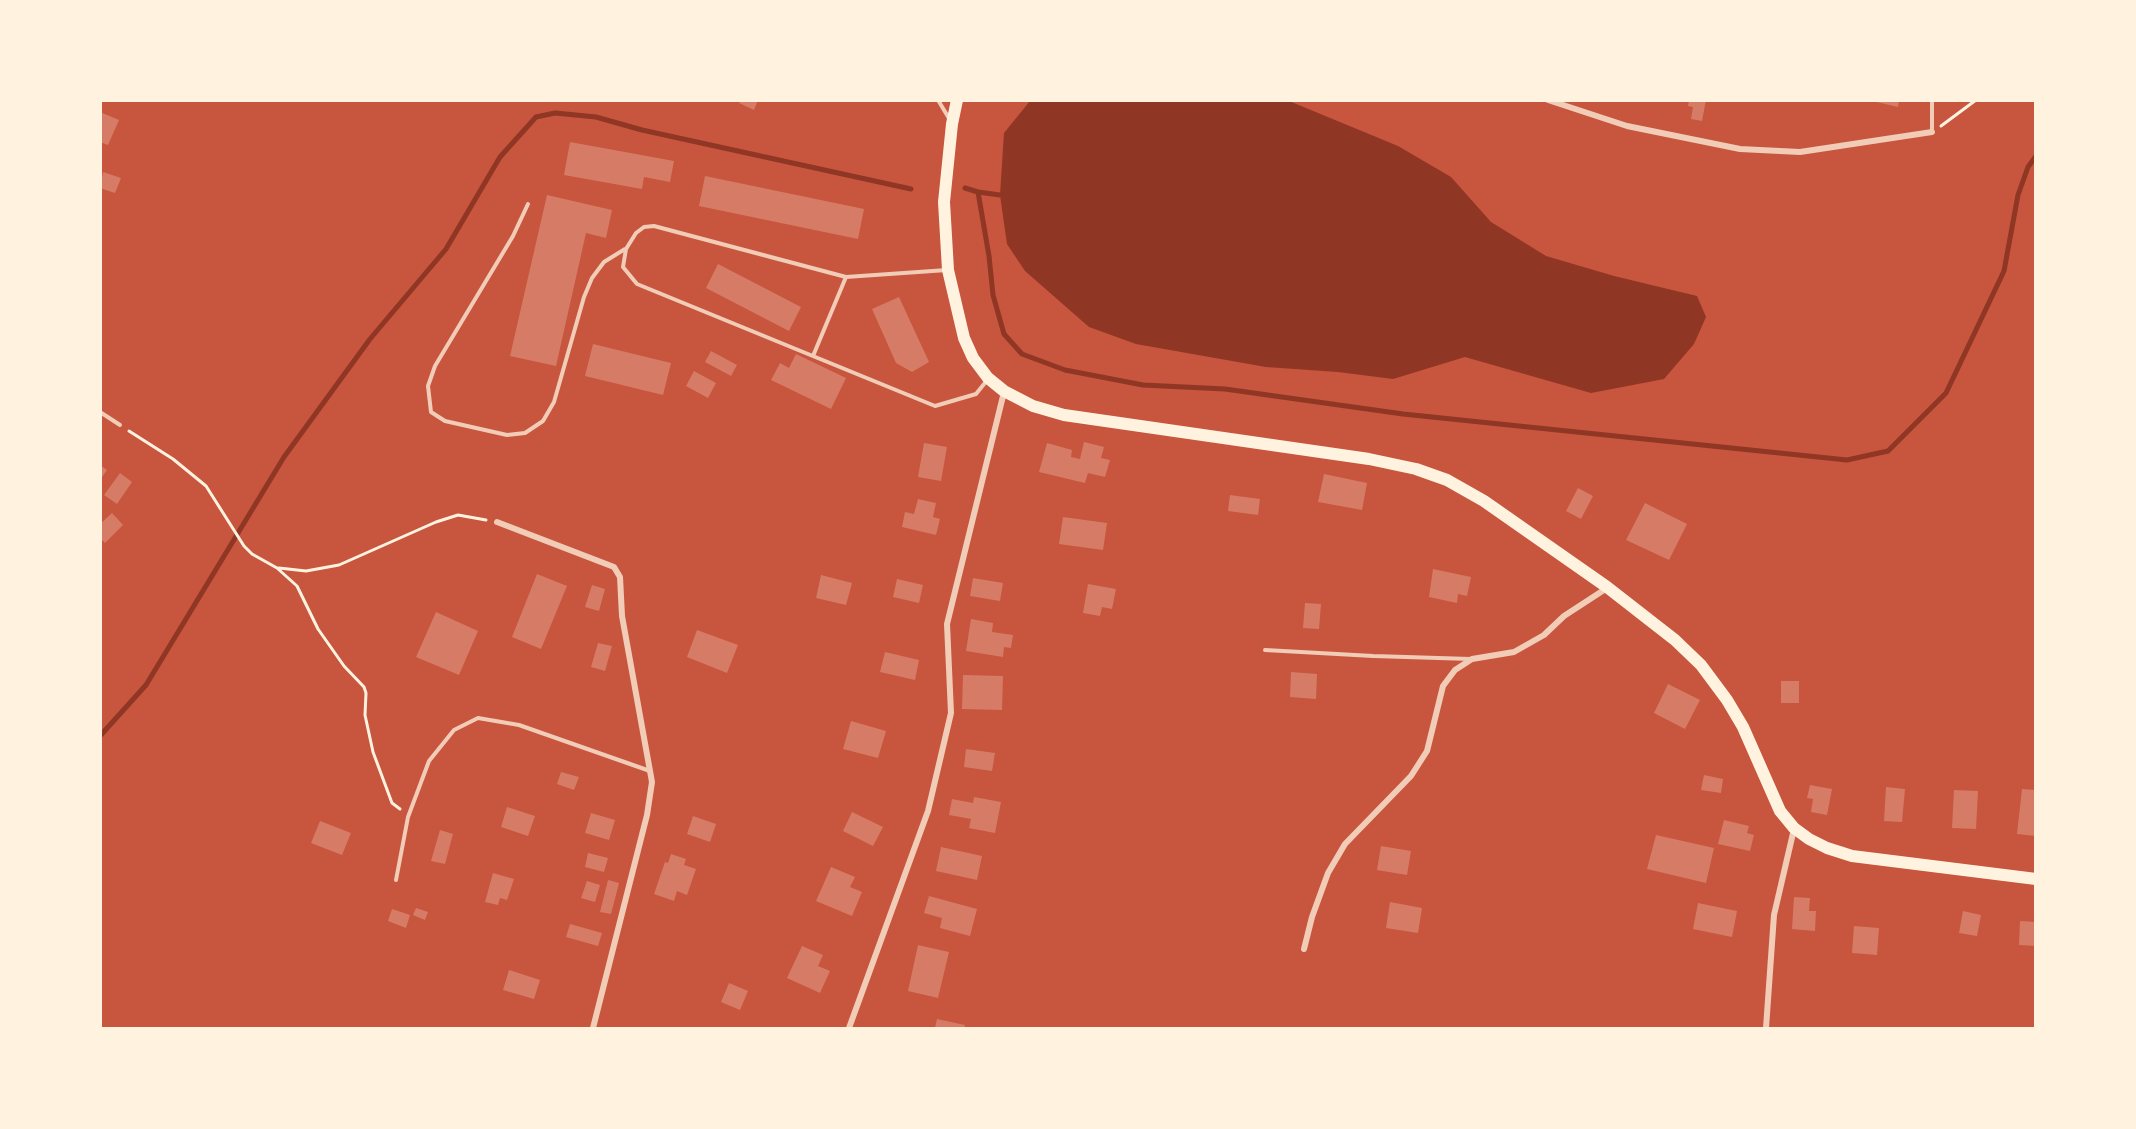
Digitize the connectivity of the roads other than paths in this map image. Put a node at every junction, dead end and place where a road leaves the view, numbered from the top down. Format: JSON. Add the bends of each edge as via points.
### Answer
{"nodes":[{"id":1,"x":938,"y":100,"type":"edge"},
{"id":2,"x":957,"y":100,"type":"edge"},
{"id":3,"x":1548,"y":100,"type":"edge"},
{"id":4,"x":1932,"y":100,"type":"edge"},
{"id":5,"x":952,"y":124,"type":"junction"},
{"id":6,"x":1932,"y":132,"type":"joint"},
{"id":7,"x":528,"y":204,"type":"dead end"},
{"id":8,"x":626,"y":249,"type":"junction"},
{"id":9,"x":948,"y":270,"type":"junction"},
{"id":10,"x":846,"y":278,"type":"junction"},
{"id":11,"x":813,"y":356,"type":"junction"},
{"id":12,"x":988,"y":378,"type":"junction"},
{"id":13,"x":1004,"y":391,"type":"junction"},
{"id":14,"x":100,"y":412,"type":"edge"},
{"id":15,"x":120,"y":425,"type":"road end"},
{"id":16,"x":497,"y":522,"type":"road end"},
{"id":17,"x":1607,"y":587,"type":"junction"},
{"id":18,"x":1265,"y":650,"type":"dead end"},
{"id":19,"x":1472,"y":659,"type":"junction"},
{"id":20,"x":652,"y":772,"type":"junction"},
{"id":21,"x":1794,"y":828,"type":"junction"},
{"id":22,"x":2036,"y":879,"type":"edge"},
{"id":23,"x":396,"y":880,"type":"dead end"},
{"id":24,"x":1304,"y":949,"type":"dead end"},
{"id":25,"x":593,"y":1029,"type":"edge"},
{"id":26,"x":849,"y":1029,"type":"edge"},
{"id":27,"x":1766,"y":1029,"type":"edge"}],
"edges":[{"from":1,"to":5,"type":"lane"},
{"from":2,"to":5,"type":"main road"},
{"from":3,"to":6,"type":"street","via":[[1627,126],[1740,150],[1800,153]]},
{"from":4,"to":6,"type":"lane"},
{"from":5,"to":9,"type":"main road","via":[[944,202]]},
{"from":7,"to":8,"type":"lane","via":[[435,366],[428,386],[431,412],[445,421],[507,435],[525,433],[543,420],[554,402],[592,278],[604,262]]},
{"from":8,"to":10,"type":"lane","via":[[636,233],[654,226]]},
{"from":8,"to":11,"type":"lane","via":[[623,267],[637,284]]},
{"from":9,"to":10,"type":"lane"},
{"from":9,"to":12,"type":"main road","via":[[964,338]]},
{"from":10,"to":11,"type":"lane"},
{"from":11,"to":12,"type":"lane","via":[[935,406],[976,394]]},
{"from":12,"to":13,"type":"main road"},
{"from":13,"to":17,"type":"main road","via":[[1033,406],[1064,415],[1416,469],[1447,480],[1484,501]]},
{"from":13,"to":26,"type":"street","via":[[948,624],[951,713],[928,811]]},
{"from":14,"to":15,"type":"lane"},
{"from":16,"to":20,"type":"street","via":[[614,567],[620,577],[622,616]]},
{"from":17,"to":19,"type":"street","via":[[1544,635],[1514,652]]},
{"from":17,"to":21,"type":"main road","via":[[1676,640],[1701,665],[1738,718],[1780,811]]},
{"from":18,"to":19,"type":"lane"},
{"from":19,"to":24,"type":"street","via":[[1455,670],[1443,686],[1427,751],[1411,776],[1345,844],[1328,873]]},
{"from":20,"to":23,"type":"lane","via":[[519,725],[478,718],[454,730],[429,761],[408,817]]},
{"from":20,"to":25,"type":"street","via":[[647,815]]},
{"from":21,"to":22,"type":"main road","via":[[1827,848],[1852,856]]},
{"from":21,"to":27,"type":"street","via":[[1774,915]]}]}
